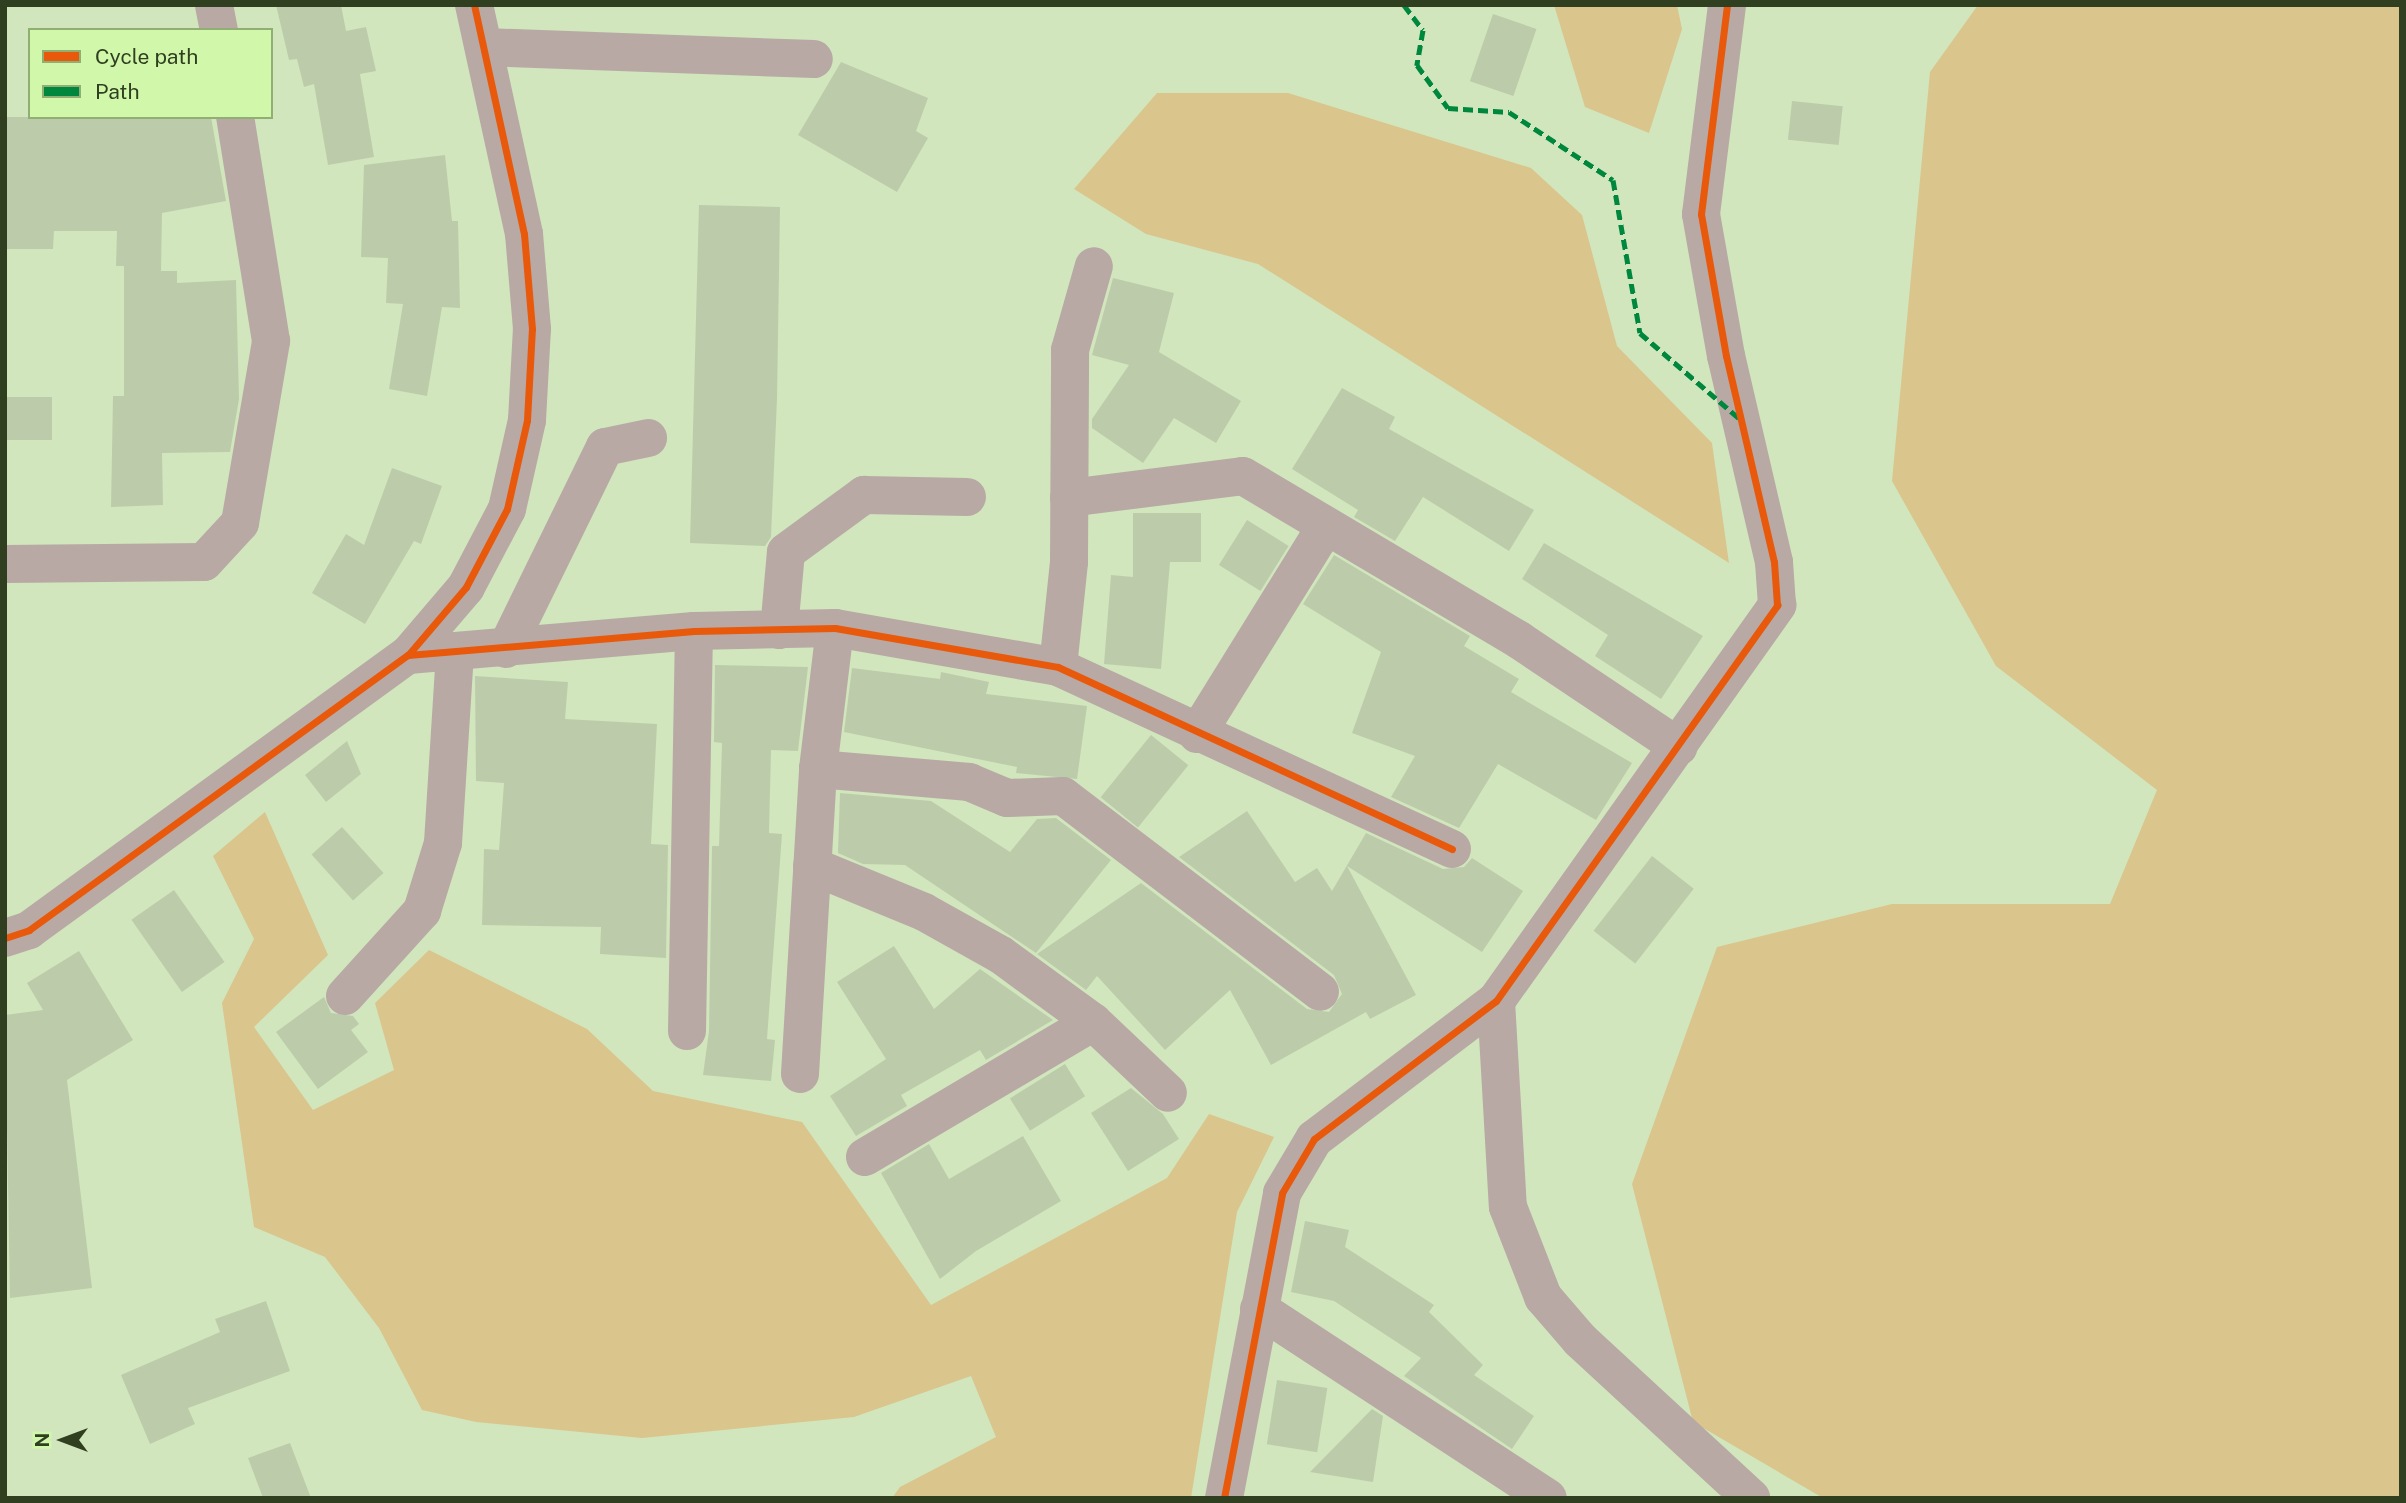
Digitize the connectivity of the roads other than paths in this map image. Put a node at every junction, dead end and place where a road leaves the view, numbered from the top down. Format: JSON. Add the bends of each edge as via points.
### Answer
{"nodes":[{"id":1,"x":214,"y":5,"type":"edge"},
{"id":2,"x":474,"y":5,"type":"edge"},
{"id":3,"x":1727,"y":5,"type":"edge"},
{"id":4,"x":219,"y":28,"type":"edge"},
{"id":5,"x":484,"y":47,"type":"junction"},
{"id":6,"x":814,"y":59,"type":"dead end"},
{"id":7,"x":235,"y":119,"type":"edge"},
{"id":8,"x":1094,"y":266,"type":"dead end"},
{"id":9,"x":648,"y":438,"type":"dead end"},
{"id":10,"x":967,"y":496,"type":"dead end"},
{"id":11,"x":1069,"y":498,"type":"junction"},
{"id":12,"x":1326,"y":526,"type":"junction"},
{"id":13,"x":5,"y":564,"type":"edge"},
{"id":14,"x":835,"y":628,"type":"junction"},
{"id":15,"x":779,"y":630,"type":"junction"},
{"id":16,"x":694,"y":631,"type":"junction"},
{"id":17,"x":506,"y":649,"type":"junction"},
{"id":18,"x":455,"y":652,"type":"junction"},
{"id":19,"x":408,"y":655,"type":"junction"},
{"id":20,"x":1058,"y":667,"type":"junction"},
{"id":21,"x":1197,"y":734,"type":"junction"},
{"id":22,"x":1679,"y":747,"type":"junction"},
{"id":23,"x":818,"y":769,"type":"junction"},
{"id":24,"x":1452,"y":849,"type":"dead end"},
{"id":25,"x":812,"y":866,"type":"junction"},
{"id":26,"x":5,"y":938,"type":"edge"},
{"id":27,"x":1320,"y":992,"type":"dead end"},
{"id":28,"x":345,"y":996,"type":"dead end"},
{"id":29,"x":1496,"y":1001,"type":"junction"},
{"id":30,"x":1093,"y":1022,"type":"junction"},
{"id":31,"x":687,"y":1031,"type":"dead end"},
{"id":32,"x":800,"y":1074,"type":"dead end"},
{"id":33,"x":1167,"y":1093,"type":"dead end"},
{"id":34,"x":865,"y":1157,"type":"dead end"},
{"id":35,"x":1259,"y":1309,"type":"junction"},
{"id":36,"x":1224,"y":1498,"type":"edge"},
{"id":37,"x":1549,"y":1498,"type":"edge"},
{"id":38,"x":1751,"y":1498,"type":"edge"}],
"edges":[{"from":1,"to":4,"type":"street"},
{"from":2,"to":5,"type":"street"},
{"from":3,"to":22,"type":"street","via":[[1701,214],[1726,356],[1774,562],[1777,605]]},
{"from":5,"to":6,"type":"street"},
{"from":5,"to":19,"type":"street","via":[[524,234],[532,329],[527,420],[507,509],[466,587]]},
{"from":7,"to":13,"type":"street","via":[[271,341],[240,523],[204,562]]},
{"from":8,"to":11,"type":"street","via":[[1069,350]]},
{"from":9,"to":17,"type":"street","via":[[605,447]]},
{"from":10,"to":15,"type":"street","via":[[864,495],[786,552]]},
{"from":11,"to":12,"type":"street","via":[[1242,476]]},
{"from":11,"to":20,"type":"street"},
{"from":12,"to":21,"type":"street"},
{"from":12,"to":22,"type":"street","via":[[1519,640]]},
{"from":14,"to":15,"type":"street"},
{"from":14,"to":20,"type":"street"},
{"from":14,"to":23,"type":"street"},
{"from":15,"to":16,"type":"street"},
{"from":16,"to":17,"type":"street"},
{"from":16,"to":31,"type":"street"},
{"from":17,"to":18,"type":"street"},
{"from":18,"to":19,"type":"street"},
{"from":18,"to":28,"type":"street","via":[[443,843],[422,911]]},
{"from":19,"to":26,"type":"street","via":[[29,930]]},
{"from":20,"to":21,"type":"street"},
{"from":21,"to":24,"type":"street"},
{"from":22,"to":29,"type":"street"},
{"from":23,"to":25,"type":"street"},
{"from":23,"to":27,"type":"street","via":[[969,782],[1007,798],[1063,796]]},
{"from":25,"to":30,"type":"street","via":[[946,924],[1001,955]]},
{"from":25,"to":32,"type":"street"},
{"from":29,"to":35,"type":"street","via":[[1314,1139],[1282,1193]]},
{"from":29,"to":38,"type":"street","via":[[1508,1207],[1543,1297],[1580,1340]]},
{"from":30,"to":33,"type":"street"},
{"from":30,"to":34,"type":"street"},
{"from":35,"to":36,"type":"street"},
{"from":35,"to":37,"type":"street"}]}
